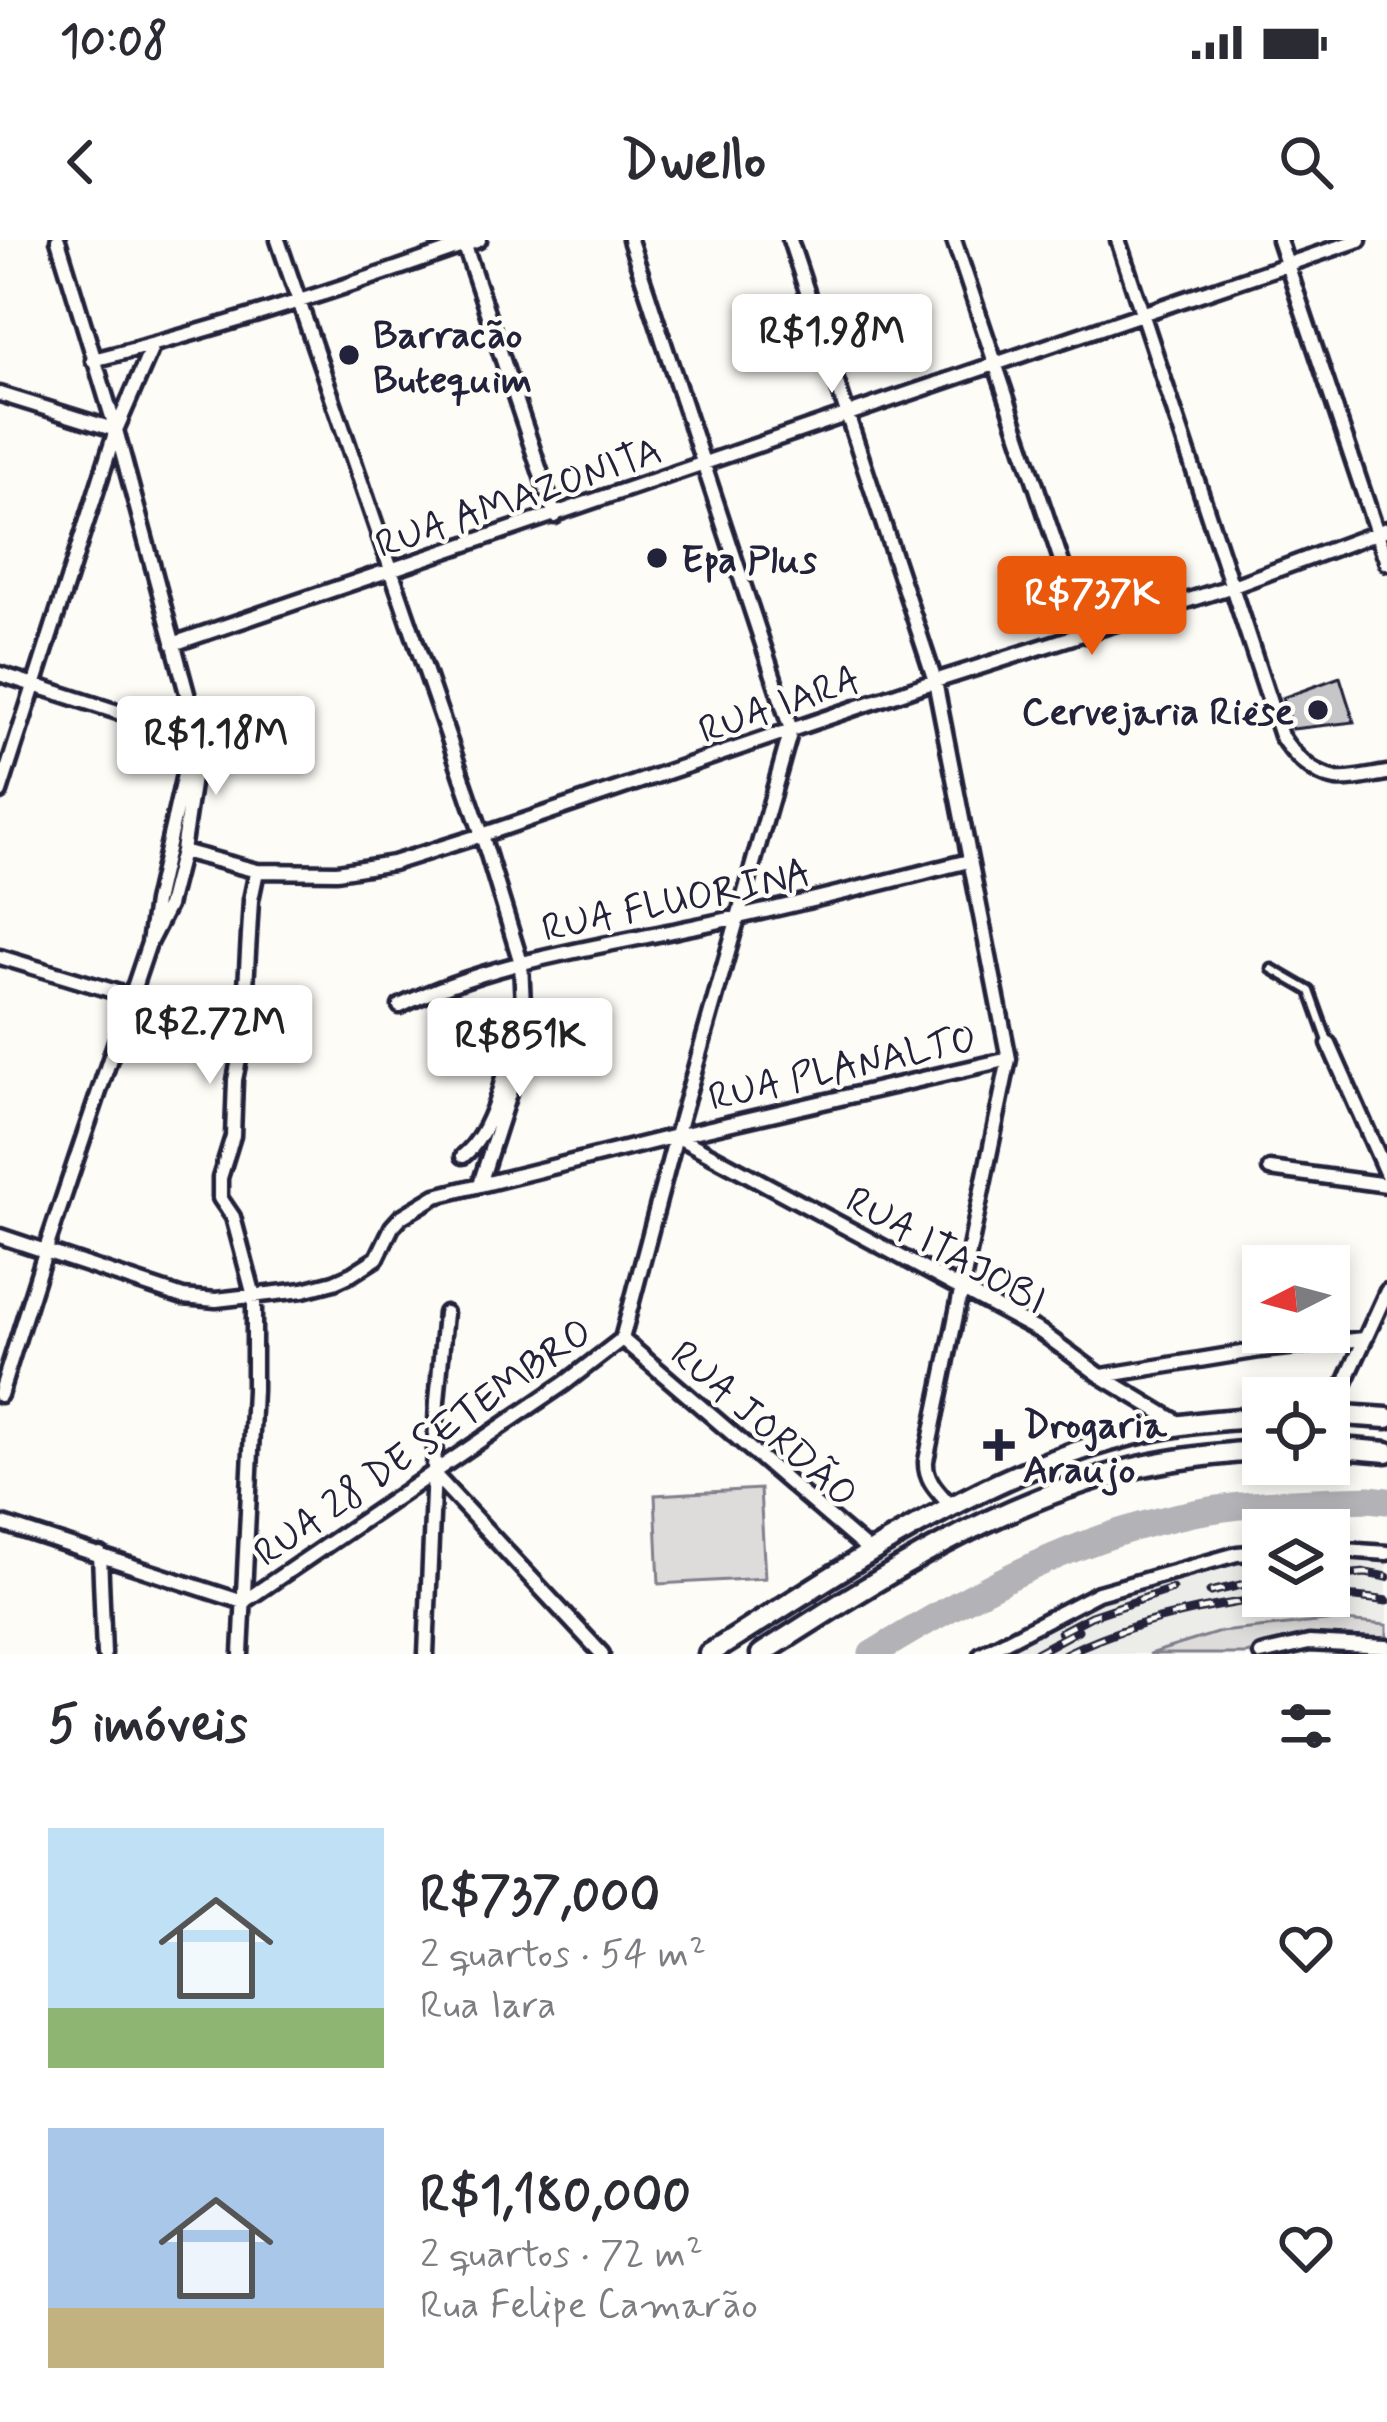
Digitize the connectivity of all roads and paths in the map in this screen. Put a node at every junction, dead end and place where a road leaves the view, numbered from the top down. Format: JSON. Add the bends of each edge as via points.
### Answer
{"nodes":[{"id":1,"x":58,"y":240,"type":"edge"},
{"id":2,"x":278,"y":240,"type":"edge"},
{"id":3,"x":631,"y":240,"type":"edge"},
{"id":4,"x":790,"y":240,"type":"edge"},
{"id":5,"x":954,"y":240,"type":"edge"},
{"id":6,"x":1118,"y":240,"type":"edge"},
{"id":7,"x":1279,"y":240,"type":"edge"},
{"id":8,"x":1359,"y":240,"type":"edge"},
{"id":9,"x":469,"y":242,"type":"edge"},
{"id":10,"x":1288,"y":265,"type":"junction"},
{"id":11,"x":298,"y":301,"type":"junction"},
{"id":12,"x":1143,"y":315,"type":"junction"},
{"id":13,"x":153,"y":345,"type":"junction"},
{"id":14,"x":93,"y":360,"type":"junction"},
{"id":15,"x":998,"y":364,"type":"junction"},
{"id":16,"x":0,"y":394,"type":"edge"},
{"id":17,"x":849,"y":416,"type":"junction"},
{"id":18,"x":116,"y":430,"type":"junction"},
{"id":19,"x":703,"y":465,"type":"junction"},
{"id":20,"x":555,"y":516,"type":"junction"},
{"id":21,"x":1382,"y":531,"type":"edge"},
{"id":22,"x":1387,"y":563,"type":"edge"},
{"id":23,"x":391,"y":571,"type":"junction"},
{"id":24,"x":1233,"y":586,"type":"junction"},
{"id":25,"x":1086,"y":635,"type":"junction"},
{"id":26,"x":173,"y":644,"type":"junction"},
{"id":27,"x":0,"y":674,"type":"edge"},
{"id":28,"x":935,"y":681,"type":"junction"},
{"id":29,"x":34,"y":685,"type":"junction"},
{"id":30,"x":791,"y":730,"type":"junction"},
{"id":31,"x":196,"y":733,"type":"junction"},
{"id":32,"x":1387,"y":773,"type":"edge"},
{"id":33,"x":0,"y":792,"type":"edge"},
{"id":34,"x":482,"y":835,"type":"junction"},
{"id":35,"x":182,"y":851,"type":"junction"},
{"id":36,"x":969,"y":861,"type":"junction"},
{"id":37,"x":257,"y":871,"type":"junction"},
{"id":38,"x":738,"y":918,"type":"junction"},
{"id":39,"x":149,"y":943,"type":"junction"},
{"id":40,"x":0,"y":957,"type":"edge"},
{"id":41,"x":521,"y":963,"type":"junction"},
{"id":42,"x":1272,"y":969,"type":"dead end"},
{"id":43,"x":133,"y":998,"type":"junction"},
{"id":44,"x":523,"y":1005,"type":"junction"},
{"id":45,"x":400,"y":1006,"type":"dead end"},
{"id":46,"x":1329,"y":1044,"type":"joint"},
{"id":47,"x":1009,"y":1059,"type":"junction"},
{"id":48,"x":676,"y":1136,"type":"junction"},
{"id":49,"x":463,"y":1156,"type":"dead end"},
{"id":50,"x":1270,"y":1169,"type":"dead end"},
{"id":51,"x":1387,"y":1174,"type":"edge"},
{"id":52,"x":480,"y":1184,"type":"junction"},
{"id":53,"x":1387,"y":1185,"type":"edge"},
{"id":54,"x":0,"y":1236,"type":"edge"},
{"id":55,"x":46,"y":1249,"type":"junction"},
{"id":56,"x":963,"y":1289,"type":"junction"},
{"id":57,"x":1387,"y":1291,"type":"edge"},
{"id":58,"x":254,"y":1296,"type":"junction"},
{"id":59,"x":445,"y":1313,"type":"dead end"},
{"id":60,"x":622,"y":1339,"type":"junction"},
{"id":61,"x":1364,"y":1339,"type":"junction"},
{"id":62,"x":1101,"y":1376,"type":"junction"},
{"id":63,"x":1347,"y":1377,"type":"edge"},
{"id":64,"x":0,"y":1395,"type":"edge"},
{"id":65,"x":1350,"y":1415,"type":"edge"},
{"id":66,"x":1387,"y":1418,"type":"edge"},
{"id":67,"x":1242,"y":1419,"type":"edge"},
{"id":68,"x":1183,"y":1425,"type":"junction"},
{"id":69,"x":1350,"y":1449,"type":"edge"},
{"id":70,"x":1242,"y":1452,"type":"edge"},
{"id":71,"x":1387,"y":1452,"type":"edge"},
{"id":72,"x":434,"y":1474,"type":"junction"},
{"id":73,"x":951,"y":1506,"type":"junction"},
{"id":74,"x":0,"y":1523,"type":"edge"},
{"id":75,"x":1350,"y":1550,"type":"edge"},
{"id":76,"x":870,"y":1552,"type":"junction"},
{"id":77,"x":1387,"y":1553,"type":"edge"},
{"id":78,"x":1242,"y":1554,"type":"edge"},
{"id":79,"x":100,"y":1555,"type":"junction"},
{"id":80,"x":884,"y":1578,"type":"junction"},
{"id":81,"x":243,"y":1602,"type":"junction"},
{"id":82,"x":1387,"y":1647,"type":"edge"},
{"id":83,"x":1311,"y":1649,"type":"edge"},
{"id":84,"x":104,"y":1654,"type":"edge"},
{"id":85,"x":241,"y":1654,"type":"edge"},
{"id":86,"x":426,"y":1654,"type":"edge"},
{"id":87,"x":602,"y":1654,"type":"edge"},
{"id":88,"x":709,"y":1654,"type":"edge"},
{"id":89,"x":761,"y":1654,"type":"edge"},
{"id":90,"x":981,"y":1654,"type":"edge"},
{"id":91,"x":1261,"y":1654,"type":"edge"}],
"edges":[{"from":1,"to":14,"type":"street"},
{"from":2,"to":11,"type":"street"},
{"from":3,"to":19,"type":"street"},
{"from":4,"to":17,"type":"street"},
{"from":5,"to":15,"type":"street"},
{"from":6,"to":12,"type":"street"},
{"from":7,"to":10,"type":"street"},
{"from":8,"to":10,"type":"street","name":"RUA AMAZONITA"},
{"from":9,"to":11,"type":"street"},
{"from":9,"to":20,"type":"street"},
{"from":10,"to":12,"type":"street","name":"RUA AMAZONITA"},
{"from":10,"to":21,"type":"street"},
{"from":11,"to":13,"type":"street"},
{"from":11,"to":23,"type":"street"},
{"from":12,"to":15,"type":"street","name":"RUA AMAZONITA"},
{"from":12,"to":24,"type":"street"},
{"from":13,"to":14,"type":"street"},
{"from":13,"to":18,"type":"street"},
{"from":14,"to":18,"type":"street"},
{"from":15,"to":17,"type":"street","name":"RUA AMAZONITA"},
{"from":15,"to":25,"type":"street"},
{"from":16,"to":18,"type":"street"},
{"from":17,"to":19,"type":"street","name":"RUA AMAZONITA"},
{"from":17,"to":28,"type":"street"},
{"from":18,"to":26,"type":"street"},
{"from":18,"to":29,"type":"street"},
{"from":19,"to":20,"type":"street","name":"RUA AMAZONITA"},
{"from":19,"to":30,"type":"street"},
{"from":20,"to":23,"type":"street","name":"RUA AMAZONITA"},
{"from":21,"to":22,"type":"street"},
{"from":21,"to":24,"type":"street","name":"RUA IARA"},
{"from":23,"to":26,"type":"street","name":"RUA AMAZONITA"},
{"from":23,"to":34,"type":"street"},
{"from":24,"to":25,"type":"street","name":"RUA IARA"},
{"from":24,"to":32,"type":"street","via":[[1273,717],[1296,755],[1336,779]]},
{"from":25,"to":28,"type":"street","name":"RUA IARA"},
{"from":26,"to":31,"type":"street"},
{"from":27,"to":29,"type":"street"},
{"from":28,"to":30,"type":"street","name":"RUA IARA"},
{"from":28,"to":36,"type":"street"},
{"from":29,"to":31,"type":"street"},
{"from":29,"to":33,"type":"street"},
{"from":30,"to":34,"type":"street","name":"RUA IARA"},
{"from":30,"to":38,"type":"street","name":"RUA 28 DE SETEMBRO"},
{"from":31,"to":35,"type":"street"},
{"from":31,"to":39,"type":"street"},
{"from":34,"to":37,"type":"street","name":"RUA IARA","via":[[337,872]]},
{"from":34,"to":41,"type":"street"},
{"from":35,"to":37,"type":"street","name":"RUA IARA"},
{"from":35,"to":39,"type":"street"},
{"from":36,"to":38,"type":"street","name":"RUA FLUORINA"},
{"from":36,"to":47,"type":"street"},
{"from":37,"to":58,"type":"street","via":[[233,1136],[220,1178]]},
{"from":38,"to":41,"type":"street","name":"RUA FLUORINA"},
{"from":38,"to":48,"type":"street","name":"RUA 28 DE SETEMBRO"},
{"from":39,"to":43,"type":"street"},
{"from":40,"to":43,"type":"street"},
{"from":41,"to":44,"type":"street"},
{"from":41,"to":45,"type":"street","name":"RUA FLUORINA"},
{"from":42,"to":46,"type":"lane","via":[[1310,991]]},
{"from":43,"to":55,"type":"street"},
{"from":44,"to":49,"type":"street","via":[[491,1113]]},
{"from":44,"to":52,"type":"street","via":[[516,1072]]},
{"from":46,"to":51,"type":"street"},
{"from":47,"to":48,"type":"street","name":"RUA PLANALTO"},
{"from":47,"to":56,"type":"street"},
{"from":48,"to":52,"type":"street","name":"RUA PLANALTO"},
{"from":48,"to":56,"type":"street","name":"RUA ITAJOBI"},
{"from":48,"to":60,"type":"street","name":"RUA 28 DE SETEMBRO"},
{"from":50,"to":53,"type":"street"},
{"from":52,"to":58,"type":"street","name":"RUA PLANALTO","via":[[410,1209],[377,1258],[352,1274]]},
{"from":54,"to":55,"type":"street","name":"RUA PLANALTO"},
{"from":55,"to":58,"type":"street","name":"RUA PLANALTO","via":[[183,1297]]},
{"from":55,"to":64,"type":"street"},
{"from":56,"to":62,"type":"street","name":"RUA ITAJOBI"},
{"from":56,"to":73,"type":"street","via":[[925,1471]]},
{"from":57,"to":61,"type":"street"},
{"from":58,"to":81,"type":"street"},
{"from":59,"to":72,"type":"street"},
{"from":60,"to":72,"type":"street","name":"RUA 28 DE SETEMBRO"},
{"from":60,"to":76,"type":"street","name":"RUA JORDÃO"},
{"from":61,"to":62,"type":"street"},
{"from":61,"to":63,"type":"street"},
{"from":62,"to":68,"type":"street","name":"RUA ITAJOBI"},
{"from":65,"to":66,"type":"main road"},
{"from":67,"to":68,"type":"main road"},
{"from":68,"to":73,"type":"main road","via":[[1052,1462]]},
{"from":69,"to":71,"type":"main road"},
{"from":70,"to":80,"type":"main road","via":[[1189,1457],[1045,1496]]},
{"from":72,"to":81,"type":"street","name":"RUA 28 DE SETEMBRO"},
{"from":72,"to":86,"type":"street"},
{"from":72,"to":87,"type":"street"},
{"from":73,"to":76,"type":"main road"},
{"from":74,"to":79,"type":"street","name":"RUA 28 DE SETEMBRO"},
{"from":75,"to":77,"type":"street"},
{"from":76,"to":80,"type":"main road"},
{"from":76,"to":88,"type":"main road"},
{"from":78,"to":90,"type":"street","via":[[1098,1593]]},
{"from":79,"to":81,"type":"street","name":"RUA 28 DE SETEMBRO"},
{"from":79,"to":84,"type":"street"},
{"from":80,"to":89,"type":"main road"},
{"from":81,"to":85,"type":"street"},
{"from":82,"to":83,"type":"street"},
{"from":83,"to":91,"type":"street"}]}
